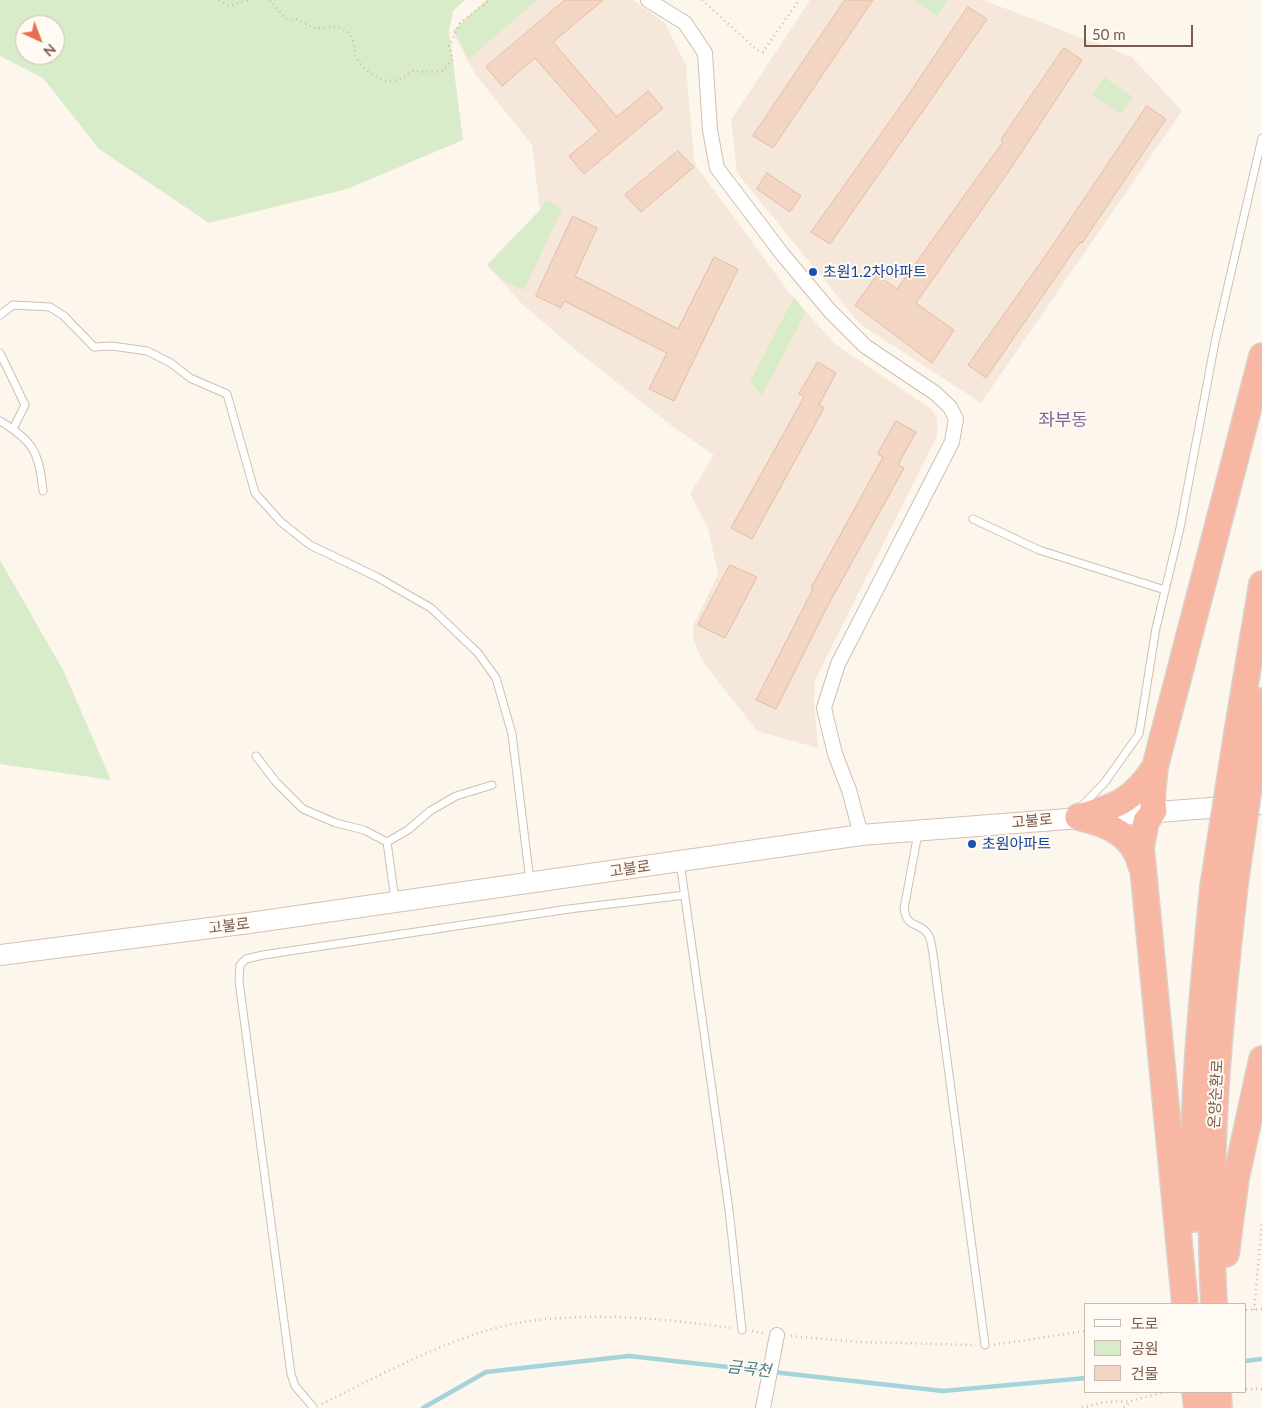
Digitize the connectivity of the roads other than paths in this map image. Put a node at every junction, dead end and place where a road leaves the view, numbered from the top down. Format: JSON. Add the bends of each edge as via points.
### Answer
{"nodes":[{"id":1,"x":648,"y":0,"type":"edge"},
{"id":2,"x":1262,"y":138,"type":"edge"},
{"id":3,"x":0,"y":315,"type":"edge"},
{"id":4,"x":0,"y":353,"type":"edge"},
{"id":5,"x":1262,"y":356,"type":"edge"},
{"id":6,"x":0,"y":421,"type":"edge"},
{"id":7,"x":13,"y":429,"type":"junction"},
{"id":8,"x":43,"y":491,"type":"dead end"},
{"id":9,"x":974,"y":519,"type":"dead end"},
{"id":10,"x":1262,"y":584,"type":"edge"},
{"id":11,"x":1165,"y":590,"type":"junction"},
{"id":12,"x":1253,"y":718,"type":"edge"},
{"id":13,"x":256,"y":756,"type":"dead end"},
{"id":14,"x":1155,"y":767,"type":"junction"},
{"id":15,"x":492,"y":785,"type":"dead end"},
{"id":16,"x":1262,"y":804,"type":"edge"},
{"id":17,"x":1154,"y":812,"type":"junction"},
{"id":18,"x":1074,"y":818,"type":"junction"},
{"id":19,"x":919,"y":831,"type":"junction"},
{"id":20,"x":861,"y":835,"type":"junction"},
{"id":21,"x":387,"y":842,"type":"junction"},
{"id":22,"x":680,"y":862,"type":"junction"},
{"id":23,"x":1143,"y":872,"type":"junction"},
{"id":24,"x":530,"y":884,"type":"junction"},
{"id":25,"x":685,"y":895,"type":"junction"},
{"id":26,"x":396,"y":902,"type":"junction"},
{"id":27,"x":0,"y":955,"type":"edge"},
{"id":28,"x":1262,"y":1059,"type":"edge"},
{"id":29,"x":1204,"y":1297,"type":"edge"},
{"id":30,"x":742,"y":1330,"type":"road end"},
{"id":31,"x":777,"y":1335,"type":"road end"},
{"id":32,"x":985,"y":1345,"type":"road end"},
{"id":33,"x":1196,"y":1393,"type":"edge"},
{"id":34,"x":1219,"y":1393,"type":"edge"},
{"id":35,"x":313,"y":1407,"type":"edge"},
{"id":36,"x":763,"y":1408,"type":"edge"},
{"id":37,"x":1197,"y":1408,"type":"edge"},
{"id":38,"x":1219,"y":1408,"type":"edge"}],
"edges":[{"from":1,"to":20,"type":"street","via":[[685,23],[705,53],[710,130],[717,168],[728,184],[830,311],[865,346],[935,393],[950,407],[956,419],[952,442],[838,664],[824,708]]},
{"from":2,"to":11,"type":"lane"},
{"from":3,"to":24,"type":"lane","via":[[13,305],[50,307],[64,316],[94,347],[147,351],[171,363],[190,378],[226,394],[255,493],[281,522],[310,545],[377,577],[431,608],[478,653],[496,678],[512,734]]},
{"from":4,"to":7,"type":"lane","via":[[25,405]]},
{"from":5,"to":14,"type":"highway"},
{"from":6,"to":7,"type":"lane"},
{"from":7,"to":8,"type":"lane","via":[[27,439],[40,464]]},
{"from":9,"to":11,"type":"lane","via":[[1039,550]]},
{"from":10,"to":12,"type":"highway"},
{"from":11,"to":18,"type":"lane","via":[[1139,734]]},
{"from":12,"to":29,"type":"highway","name":"온양순환로","bridge":true,"via":[[1224,886]]},
{"from":13,"to":21,"type":"lane","via":[[303,809],[364,830]]},
{"from":14,"to":17,"type":"highway"},
{"from":14,"to":18,"type":"highway","via":[[1142,787],[1125,800],[1106,810]]},
{"from":15,"to":21,"type":"lane","via":[[456,796]]},
{"from":16,"to":17,"type":"main road","name":"고불로"},
{"from":17,"to":18,"type":"main road","name":"고불로"},
{"from":17,"to":23,"type":"highway","via":[[1146,821],[1142,835]]},
{"from":18,"to":19,"type":"main road","name":"고불로"},
{"from":18,"to":23,"type":"highway","via":[[1102,822],[1116,829],[1130,841]]},
{"from":19,"to":20,"type":"main road","name":"고불로"},
{"from":19,"to":32,"type":"lane","via":[[904,909],[910,924],[929,935],[933,954]]},
{"from":20,"to":22,"type":"main road","name":"고불로"},
{"from":21,"to":26,"type":"lane"},
{"from":22,"to":24,"type":"main road","name":"고불로"},
{"from":22,"to":25,"type":"lane"},
{"from":23,"to":29,"type":"highway","via":[[1174,1178]]},
{"from":24,"to":26,"type":"main road","name":"고불로"},
{"from":25,"to":30,"type":"lane","via":[[729,1210]]},
{"from":25,"to":35,"type":"lane","via":[[263,954],[246,959],[240,965],[239,982],[291,1374],[295,1386]]},
{"from":26,"to":27,"type":"main road","name":"고불로"},
{"from":28,"to":29,"type":"highway","via":[[1236,1178],[1228,1234]]},
{"from":31,"to":36,"type":"street"},
{"from":33,"to":37,"type":"highway"},
{"from":34,"to":38,"type":"highway"}]}
